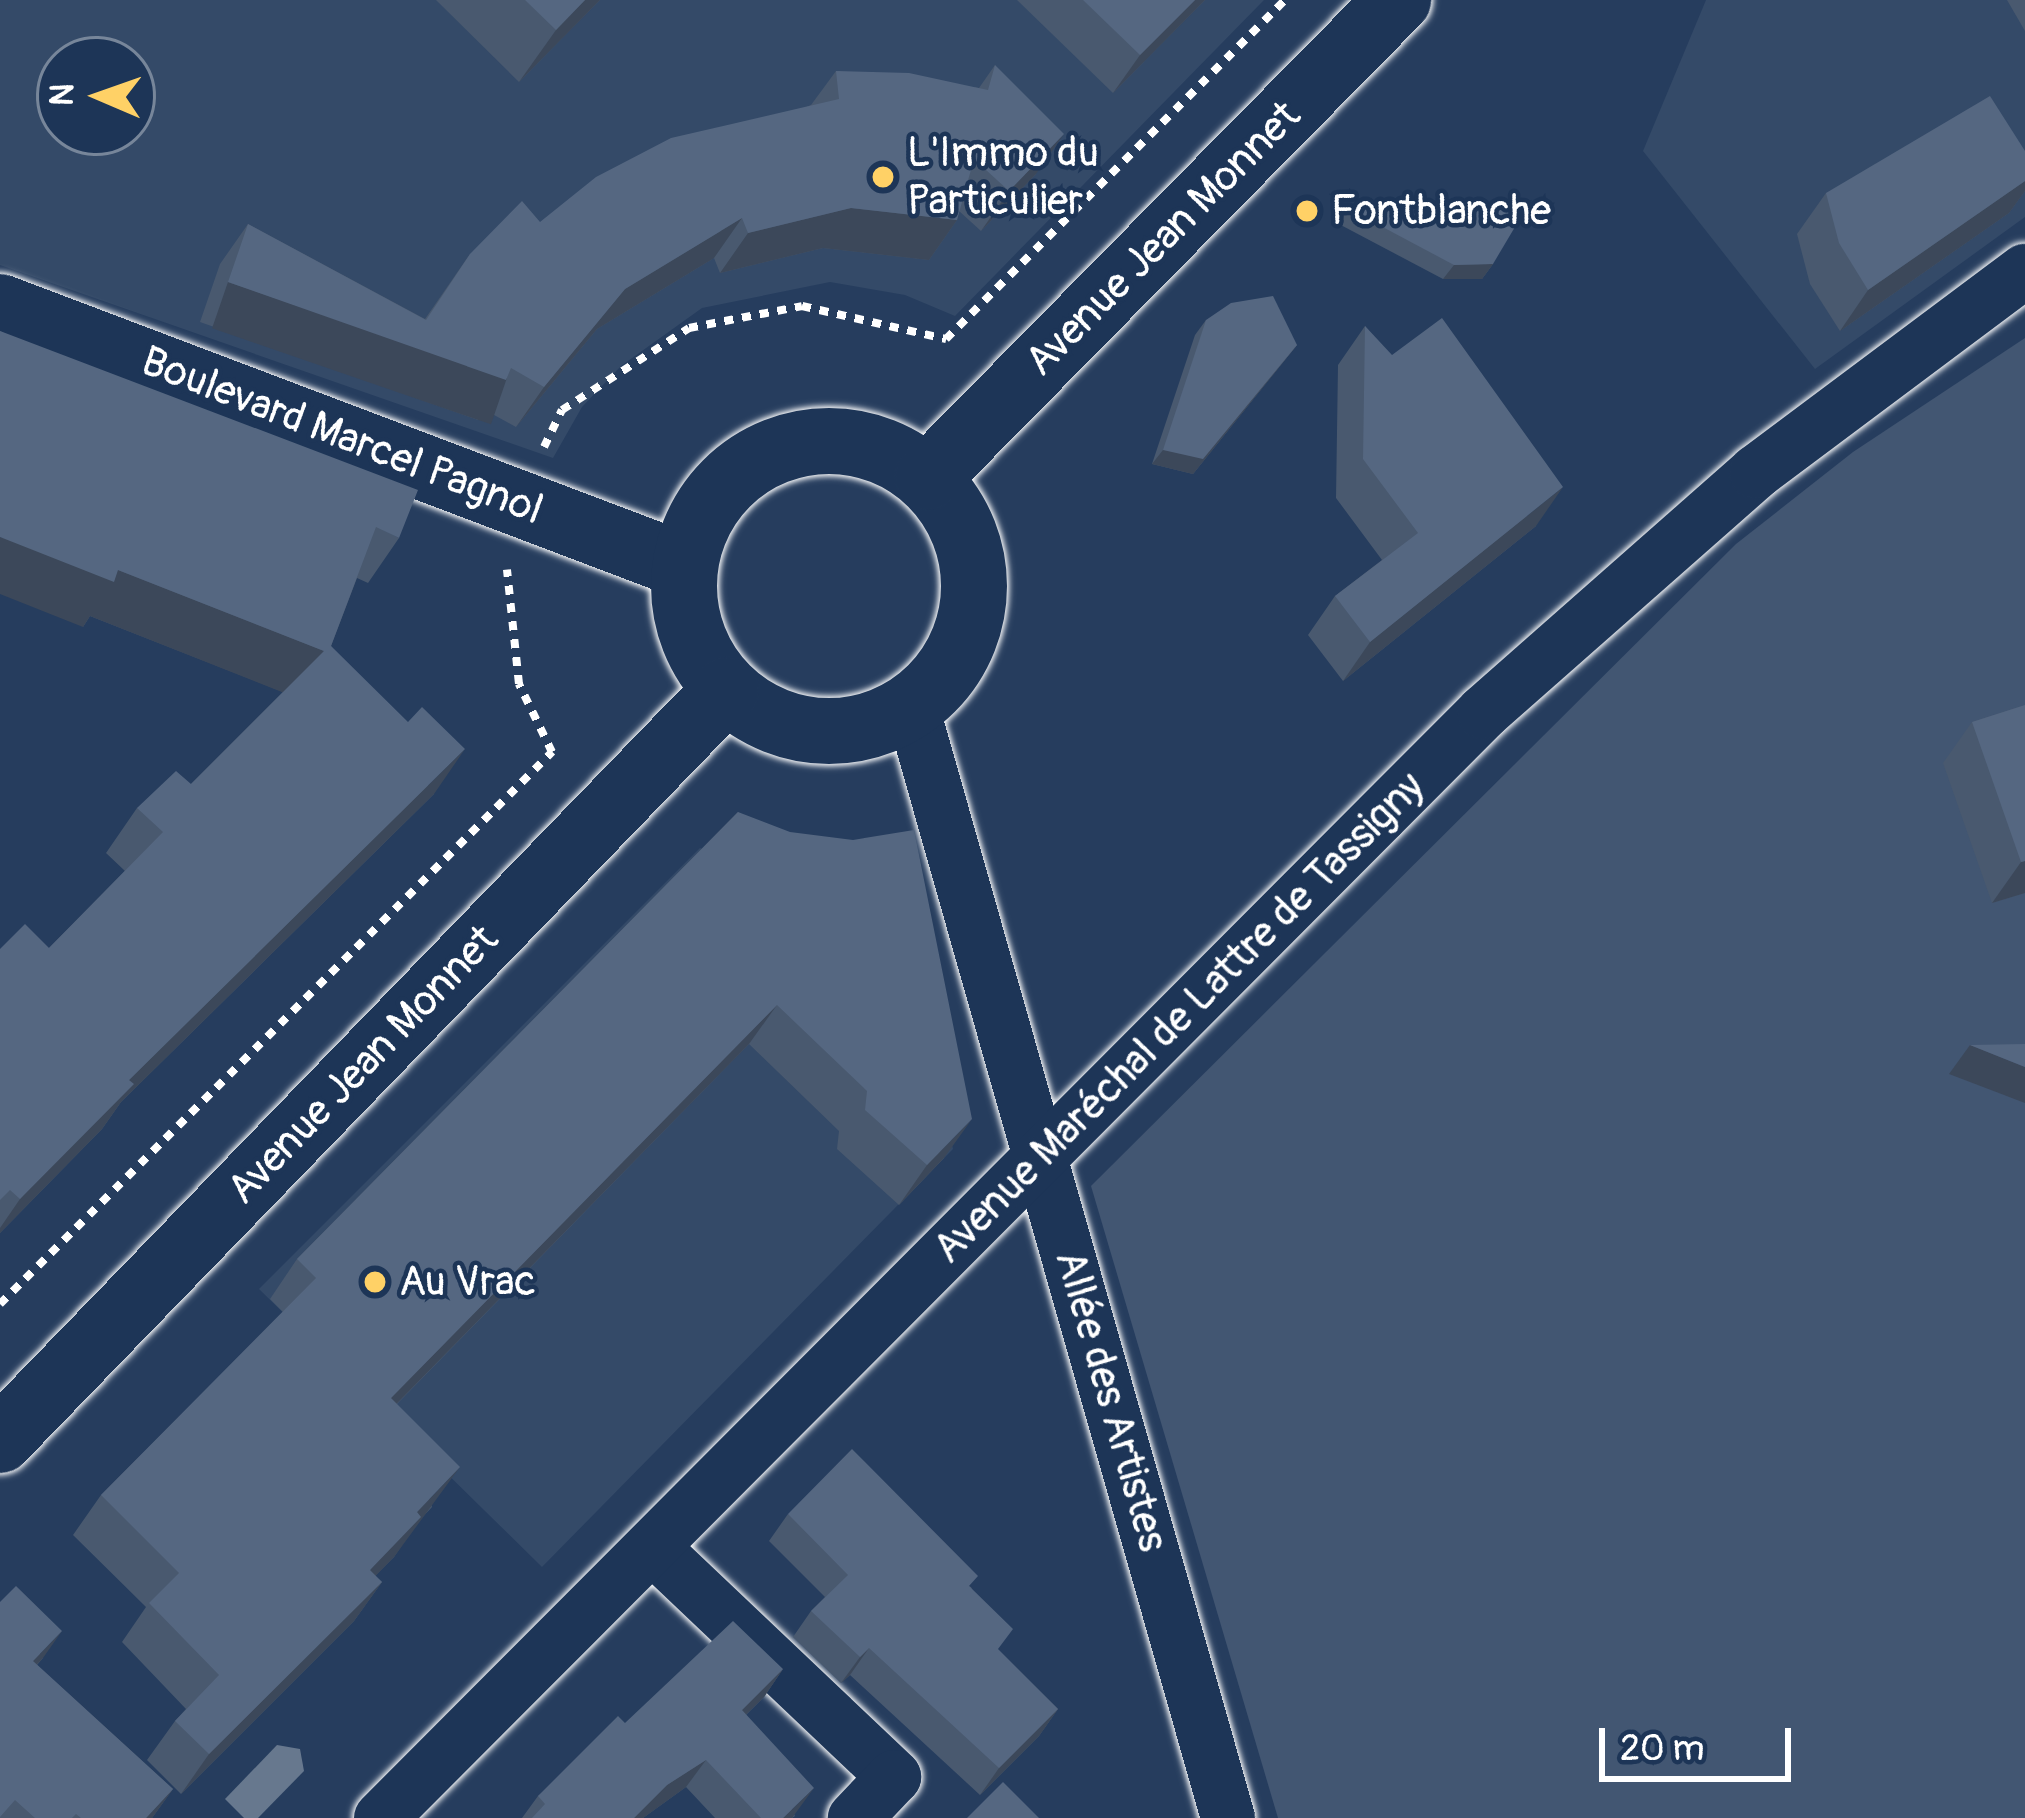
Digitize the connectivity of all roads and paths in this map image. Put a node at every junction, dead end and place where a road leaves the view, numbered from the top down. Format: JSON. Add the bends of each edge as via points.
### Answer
{"nodes":[{"id":1,"x":1285,"y":0,"type":"edge"},
{"id":2,"x":1398,"y":0,"type":"edge"},
{"id":3,"x":2025,"y":271,"type":"edge"},
{"id":4,"x":0,"y":307,"type":"edge"},
{"id":5,"x":536,"y":463,"type":"dead end"},
{"id":6,"x":928,"y":477,"type":"junction"},
{"id":7,"x":509,"y":559,"type":"dead end"},
{"id":8,"x":684,"y":566,"type":"junction"},
{"id":9,"x":726,"y":690,"type":"junction"},
{"id":10,"x":912,"y":707,"type":"junction"},
{"id":11,"x":1042,"y":1156,"type":"junction"},
{"id":12,"x":0,"y":1304,"type":"edge"},
{"id":13,"x":0,"y":1440,"type":"edge"},
{"id":14,"x":652,"y":1547,"type":"junction"},
{"id":15,"x":382,"y":1818,"type":"edge"},
{"id":16,"x":855,"y":1818,"type":"edge"},
{"id":17,"x":1228,"y":1818,"type":"edge"}],
"edges":[{"from":1,"to":5,"type":"path","via":[[946,338],[802,306],[689,328],[562,410]]},
{"from":2,"to":6,"type":"street","name":"Avenue Jean Monnet"},
{"from":3,"to":11,"type":"street","name":"Avenue Maréchal de Lattre de Tassigny","via":[[1756,472],[1484,712]]},
{"from":4,"to":8,"type":"street","name":"Boulevard Marcel Pagnol"},
{"from":6,"to":8,"type":"street","via":[[869,445],[801,443],[768,455],[734,475],[706,507]]},
{"from":6,"to":10,"type":"street","via":[[965,531],[975,571],[970,627],[949,672]]},
{"from":7,"to":12,"type":"path","via":[[506,617],[519,684],[552,752]]},
{"from":8,"to":9,"type":"street","via":[[691,633]]},
{"from":9,"to":10,"type":"street","via":[[766,718],[809,731],[867,728]]},
{"from":9,"to":13,"type":"street","name":"Avenue Jean Monnet"},
{"from":10,"to":11,"type":"street","name":"Allée des Artistes"},
{"from":11,"to":14,"type":"street","name":"Avenue Maréchal de Lattre de Tassigny"},
{"from":11,"to":17,"type":"street","name":"Allée des Artistes"},
{"from":14,"to":15,"type":"street","name":"Avenue Maréchal de Lattre de Tassigny"},
{"from":14,"to":16,"type":"street","via":[[894,1777]]}]}
